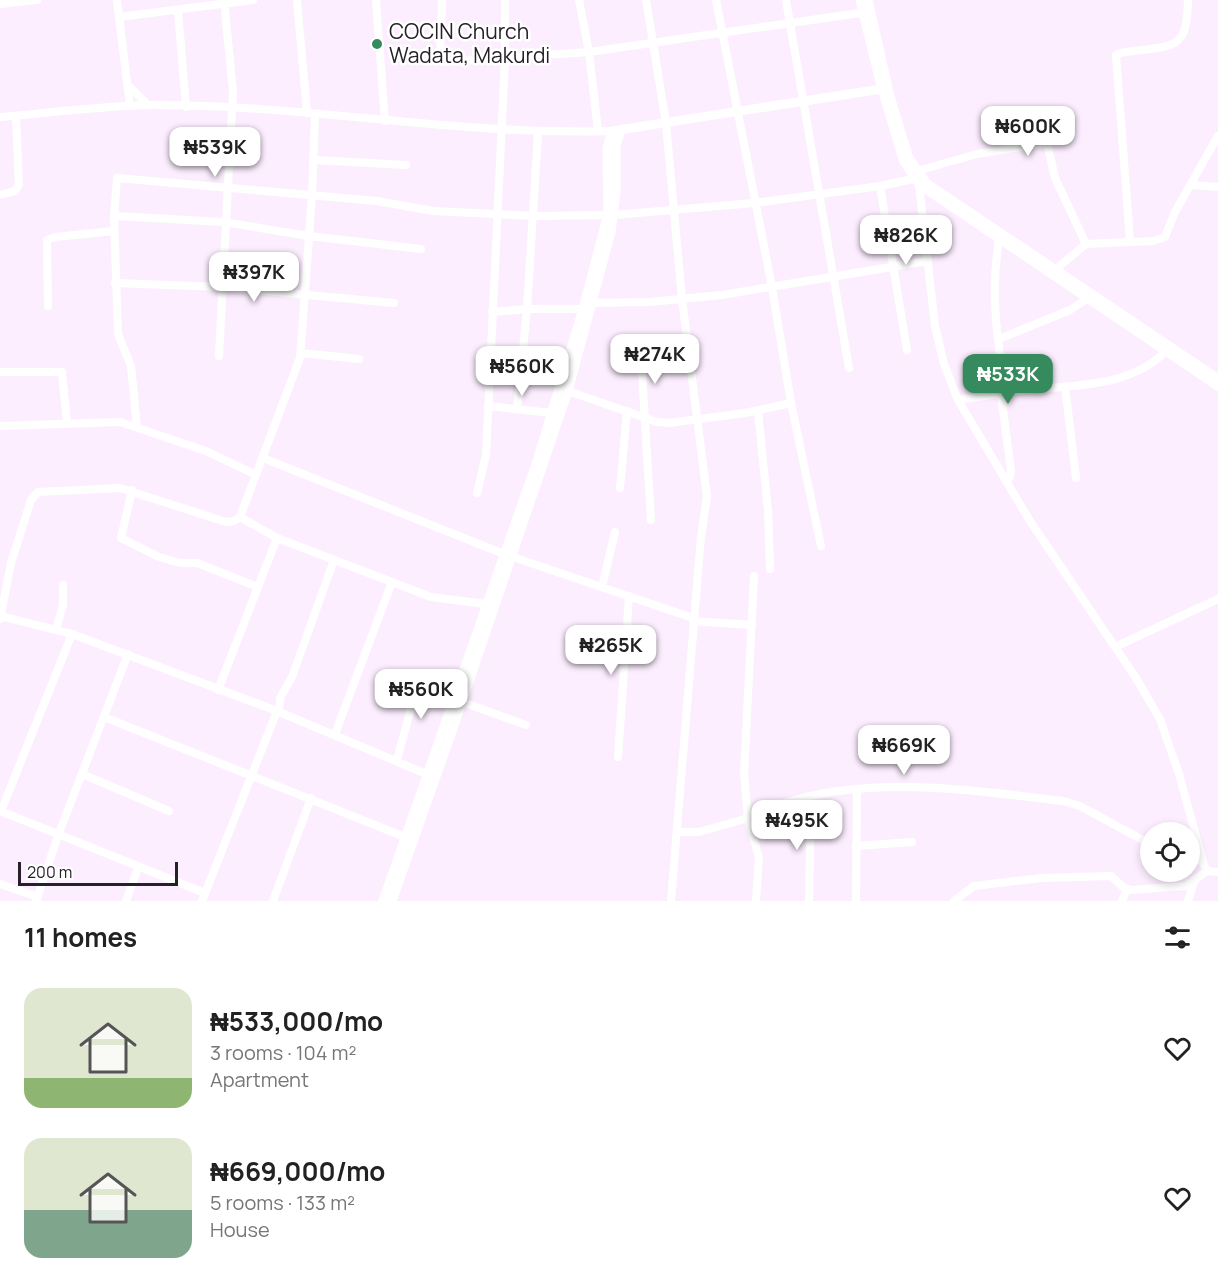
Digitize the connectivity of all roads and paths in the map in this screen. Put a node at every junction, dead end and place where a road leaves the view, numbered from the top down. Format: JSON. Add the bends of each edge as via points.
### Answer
{"nodes":[{"id":1,"x":37,"y":0,"type":"edge"},
{"id":2,"x":117,"y":0,"type":"edge"},
{"id":3,"x":253,"y":0,"type":"edge"},
{"id":4,"x":297,"y":0,"type":"edge"},
{"id":5,"x":376,"y":0,"type":"edge"},
{"id":6,"x":442,"y":0,"type":"edge"},
{"id":7,"x":505,"y":0,"type":"edge"},
{"id":8,"x":579,"y":0,"type":"edge"},
{"id":9,"x":646,"y":0,"type":"edge"},
{"id":10,"x":716,"y":0,"type":"edge"},
{"id":11,"x":786,"y":0,"type":"edge"},
{"id":12,"x":860,"y":0,"type":"edge"},
{"id":13,"x":868,"y":0,"type":"edge"},
{"id":14,"x":1188,"y":0,"type":"edge"},
{"id":15,"x":224,"y":2,"type":"edge"},
{"id":16,"x":0,"y":4,"type":"edge"},
{"id":17,"x":178,"y":10,"type":"junction"},
{"id":18,"x":866,"y":12,"type":"junction"},
{"id":19,"x":119,"y":17,"type":"junction"},
{"id":20,"x":790,"y":23,"type":"junction"},
{"id":21,"x":723,"y":34,"type":"junction"},
{"id":22,"x":654,"y":44,"type":"junction"},
{"id":23,"x":589,"y":52,"type":"junction"},
{"id":24,"x":506,"y":59,"type":"junction"},
{"id":25,"x":129,"y":86,"type":"junction"},
{"id":26,"x":883,"y":89,"type":"junction"},
{"id":27,"x":804,"y":102,"type":"junction"},
{"id":28,"x":148,"y":105,"type":"junction"},
{"id":29,"x":130,"y":106,"type":"junction"},
{"id":30,"x":186,"y":107,"type":"junction"},
{"id":31,"x":232,"y":110,"type":"junction"},
{"id":32,"x":739,"y":112,"type":"junction"},
{"id":33,"x":311,"y":114,"type":"junction"},
{"id":34,"x":16,"y":116,"type":"junction"},
{"id":35,"x":0,"y":117,"type":"edge"},
{"id":36,"x":386,"y":121,"type":"junction"},
{"id":37,"x":666,"y":123,"type":"junction"},
{"id":38,"x":501,"y":130,"type":"junction"},
{"id":39,"x":598,"y":131,"type":"junction"},
{"id":40,"x":616,"y":131,"type":"junction"},
{"id":41,"x":538,"y":133,"type":"junction"},
{"id":42,"x":1218,"y":136,"type":"edge"},
{"id":43,"x":313,"y":160,"type":"junction"},
{"id":44,"x":406,"y":165,"type":"dead end"},
{"id":45,"x":916,"y":178,"type":"junction"},
{"id":46,"x":1191,"y":185,"type":"junction"},
{"id":47,"x":880,"y":186,"type":"junction"},
{"id":48,"x":227,"y":187,"type":"junction"},
{"id":49,"x":1218,"y":187,"type":"edge"},
{"id":50,"x":821,"y":193,"type":"junction"},
{"id":51,"x":0,"y":195,"type":"edge"},
{"id":52,"x":312,"y":196,"type":"junction"},
{"id":53,"x":754,"y":203,"type":"junction"},
{"id":54,"x":674,"y":209,"type":"junction"},
{"id":55,"x":611,"y":214,"type":"junction"},
{"id":56,"x":497,"y":215,"type":"junction"},
{"id":57,"x":114,"y":216,"type":"junction"},
{"id":58,"x":533,"y":216,"type":"junction"},
{"id":59,"x":224,"y":222,"type":"junction"},
{"id":60,"x":114,"y":231,"type":"junction"},
{"id":61,"x":309,"y":236,"type":"junction"},
{"id":62,"x":999,"y":240,"type":"junction"},
{"id":63,"x":1131,"y":241,"type":"junction"},
{"id":64,"x":1086,"y":244,"type":"junction"},
{"id":65,"x":421,"y":249,"type":"dead end"},
{"id":66,"x":928,"y":261,"type":"junction"},
{"id":67,"x":892,"y":266,"type":"junction"},
{"id":68,"x":1055,"y":270,"type":"junction"},
{"id":69,"x":834,"y":275,"type":"junction"},
{"id":70,"x":116,"y":283,"type":"junction"},
{"id":71,"x":222,"y":287,"type":"junction"},
{"id":72,"x":772,"y":287,"type":"junction"},
{"id":73,"x":305,"y":295,"type":"junction"},
{"id":74,"x":682,"y":299,"type":"junction"},
{"id":75,"x":1087,"y":299,"type":"junction"},
{"id":76,"x":394,"y":303,"type":"dead end"},
{"id":77,"x":48,"y":306,"type":"dead end"},
{"id":78,"x":587,"y":306,"type":"junction"},
{"id":79,"x":527,"y":309,"type":"junction"},
{"id":80,"x":492,"y":312,"type":"junction"},
{"id":81,"x":999,"y":339,"type":"junction"},
{"id":82,"x":907,"y":350,"type":"dead end"},
{"id":83,"x":1165,"y":352,"type":"junction"},
{"id":84,"x":301,"y":353,"type":"junction"},
{"id":85,"x":641,"y":355,"type":"dead end"},
{"id":86,"x":219,"y":356,"type":"dead end"},
{"id":87,"x":359,"y":359,"type":"dead end"},
{"id":88,"x":849,"y":368,"type":"dead end"},
{"id":89,"x":0,"y":372,"type":"edge"},
{"id":90,"x":1218,"y":378,"type":"edge"},
{"id":91,"x":1065,"y":386,"type":"junction"},
{"id":92,"x":1218,"y":387,"type":"edge"},
{"id":93,"x":568,"y":391,"type":"junction"},
{"id":94,"x":1004,"y":393,"type":"junction"},
{"id":95,"x":958,"y":400,"type":"junction"},
{"id":96,"x":791,"y":403,"type":"junction"},
{"id":97,"x":489,"y":406,"type":"junction"},
{"id":98,"x":518,"y":409,"type":"junction"},
{"id":99,"x":627,"y":411,"type":"junction"},
{"id":100,"x":758,"y":411,"type":"junction"},
{"id":101,"x":552,"y":413,"type":"junction"},
{"id":102,"x":645,"y":417,"type":"junction"},
{"id":103,"x":696,"y":421,"type":"junction"},
{"id":104,"x":67,"y":423,"type":"junction"},
{"id":105,"x":0,"y":426,"type":"edge"},
{"id":106,"x":137,"y":427,"type":"junction"},
{"id":107,"x":263,"y":458,"type":"junction"},
{"id":108,"x":256,"y":475,"type":"junction"},
{"id":109,"x":1076,"y":478,"type":"dead end"},
{"id":110,"x":1005,"y":480,"type":"junction"},
{"id":111,"x":620,"y":488,"type":"dead end"},
{"id":112,"x":132,"y":490,"type":"junction"},
{"id":113,"x":477,"y":493,"type":"dead end"},
{"id":114,"x":240,"y":517,"type":"junction"},
{"id":115,"x":651,"y":520,"type":"dead end"},
{"id":116,"x":615,"y":532,"type":"dead end"},
{"id":117,"x":277,"y":538,"type":"junction"},
{"id":118,"x":821,"y":546,"type":"dead end"},
{"id":119,"x":508,"y":555,"type":"junction"},
{"id":120,"x":334,"y":560,"type":"junction"},
{"id":121,"x":770,"y":569,"type":"dead end"},
{"id":122,"x":754,"y":576,"type":"dead end"},
{"id":123,"x":392,"y":582,"type":"junction"},
{"id":124,"x":63,"y":585,"type":"dead end"},
{"id":125,"x":258,"y":587,"type":"junction"},
{"id":126,"x":602,"y":587,"type":"junction"},
{"id":127,"x":629,"y":596,"type":"junction"},
{"id":128,"x":1218,"y":599,"type":"edge"},
{"id":129,"x":486,"y":604,"type":"junction"},
{"id":130,"x":0,"y":617,"type":"edge"},
{"id":131,"x":693,"y":620,"type":"junction"},
{"id":132,"x":752,"y":625,"type":"junction"},
{"id":133,"x":56,"y":630,"type":"junction"},
{"id":134,"x":72,"y":634,"type":"junction"},
{"id":135,"x":1115,"y":647,"type":"junction"},
{"id":136,"x":128,"y":654,"type":"junction"},
{"id":137,"x":414,"y":678,"type":"dead end"},
{"id":138,"x":218,"y":690,"type":"junction"},
{"id":139,"x":462,"y":702,"type":"junction"},
{"id":140,"x":278,"y":711,"type":"junction"},
{"id":141,"x":104,"y":717,"type":"junction"},
{"id":142,"x":526,"y":726,"type":"dead end"},
{"id":143,"x":335,"y":734,"type":"junction"},
{"id":144,"x":618,"y":757,"type":"dead end"},
{"id":145,"x":397,"y":760,"type":"junction"},
{"id":146,"x":82,"y":774,"type":"junction"},
{"id":147,"x":250,"y":776,"type":"junction"},
{"id":148,"x":432,"y":776,"type":"junction"},
{"id":149,"x":857,"y":789,"type":"junction"},
{"id":150,"x":311,"y":798,"type":"junction"},
{"id":151,"x":806,"y":799,"type":"junction"},
{"id":152,"x":0,"y":811,"type":"edge"},
{"id":153,"x":169,"y":811,"type":"dead end"},
{"id":154,"x":748,"y":818,"type":"junction"},
{"id":155,"x":678,"y":832,"type":"junction"},
{"id":156,"x":59,"y":833,"type":"junction"},
{"id":157,"x":405,"y":837,"type":"junction"},
{"id":158,"x":1140,"y":839,"type":"edge"},
{"id":159,"x":912,"y":842,"type":"dead end"},
{"id":160,"x":856,"y":846,"type":"junction"},
{"id":161,"x":1202,"y":861,"type":"joint"},
{"id":162,"x":138,"y":868,"type":"junction"},
{"id":163,"x":1207,"y":871,"type":"junction"},
{"id":164,"x":1218,"y":872,"type":"edge"},
{"id":165,"x":1200,"y":877,"type":"edge"},
{"id":166,"x":1194,"y":882,"type":"joint"},
{"id":167,"x":0,"y":884,"type":"edge"},
{"id":168,"x":1127,"y":889,"type":"junction"},
{"id":169,"x":204,"y":897,"type":"edge"},
{"id":170,"x":37,"y":899,"type":"edge"},
{"id":171,"x":126,"y":901,"type":"edge"},
{"id":172,"x":273,"y":901,"type":"edge"},
{"id":173,"x":383,"y":901,"type":"edge"},
{"id":174,"x":392,"y":901,"type":"edge"},
{"id":175,"x":671,"y":901,"type":"edge"},
{"id":176,"x":756,"y":901,"type":"edge"},
{"id":177,"x":809,"y":901,"type":"edge"},
{"id":178,"x":856,"y":901,"type":"edge"},
{"id":179,"x":954,"y":901,"type":"edge"},
{"id":180,"x":1122,"y":901,"type":"edge"},
{"id":181,"x":1188,"y":901,"type":"edge"}],
"edges":[{"from":1,"to":16,"type":"street"},
{"from":2,"to":19,"type":"street"},
{"from":3,"to":15,"type":"street"},
{"from":4,"to":33,"type":"street"},
{"from":5,"to":36,"type":"street"},
{"from":6,"to":24,"type":"street","via":[[441,61]]},
{"from":7,"to":24,"type":"street"},
{"from":8,"to":23,"type":"street"},
{"from":9,"to":22,"type":"street"},
{"from":10,"to":21,"type":"street"},
{"from":11,"to":20,"type":"street"},
{"from":12,"to":18,"type":"main road"},
{"from":13,"to":18,"type":"main road"},
{"from":14,"to":63,"type":"street","via":[[1188,25],[1179,42],[1170,47],[1116,55]]},
{"from":15,"to":17,"type":"street"},
{"from":15,"to":31,"type":"street"},
{"from":17,"to":19,"type":"street"},
{"from":17,"to":30,"type":"street"},
{"from":18,"to":20,"type":"street"},
{"from":18,"to":26,"type":"main road"},
{"from":19,"to":25,"type":"street"},
{"from":20,"to":21,"type":"street"},
{"from":20,"to":27,"type":"street"},
{"from":21,"to":22,"type":"street"},
{"from":21,"to":32,"type":"street"},
{"from":22,"to":23,"type":"street"},
{"from":22,"to":37,"type":"street"},
{"from":23,"to":24,"type":"street"},
{"from":23,"to":39,"type":"street"},
{"from":24,"to":38,"type":"street"},
{"from":25,"to":28,"type":"street"},
{"from":25,"to":29,"type":"street"},
{"from":26,"to":27,"type":"main road"},
{"from":26,"to":45,"type":"street"},
{"from":27,"to":32,"type":"main road"},
{"from":27,"to":50,"type":"street"},
{"from":28,"to":29,"type":"street"},
{"from":28,"to":30,"type":"street"},
{"from":29,"to":34,"type":"street"},
{"from":30,"to":31,"type":"street"},
{"from":31,"to":33,"type":"street"},
{"from":31,"to":48,"type":"street"},
{"from":32,"to":37,"type":"main road"},
{"from":32,"to":53,"type":"street"},
{"from":33,"to":36,"type":"street"},
{"from":33,"to":43,"type":"street"},
{"from":34,"to":35,"type":"street"},
{"from":34,"to":51,"type":"street","via":[[19,185],[15,191]]},
{"from":36,"to":38,"type":"street"},
{"from":37,"to":40,"type":"main road"},
{"from":37,"to":54,"type":"street"},
{"from":38,"to":41,"type":"street"},
{"from":38,"to":56,"type":"street"},
{"from":39,"to":40,"type":"street"},
{"from":39,"to":41,"type":"street"},
{"from":40,"to":55,"type":"main road"},
{"from":41,"to":58,"type":"street"},
{"from":42,"to":46,"type":"street"},
{"from":43,"to":44,"type":"street"},
{"from":43,"to":52,"type":"street"},
{"from":45,"to":47,"type":"street"},
{"from":45,"to":62,"type":"street"},
{"from":45,"to":64,"type":"street","via":[[988,151],[1047,143],[1055,178]]},
{"from":45,"to":66,"type":"street"},
{"from":45,"to":68,"type":"street"},
{"from":46,"to":49,"type":"street"},
{"from":46,"to":63,"type":"street","via":[[1165,237]]},
{"from":47,"to":50,"type":"street"},
{"from":47,"to":67,"type":"street"},
{"from":48,"to":52,"type":"street"},
{"from":48,"to":57,"type":"street","via":[[119,178],[115,182]]},
{"from":48,"to":59,"type":"street"},
{"from":50,"to":53,"type":"street"},
{"from":50,"to":69,"type":"street"},
{"from":52,"to":56,"type":"street"},
{"from":52,"to":61,"type":"street"},
{"from":53,"to":54,"type":"street"},
{"from":53,"to":72,"type":"street"},
{"from":54,"to":55,"type":"street"},
{"from":54,"to":74,"type":"street"},
{"from":55,"to":58,"type":"street"},
{"from":55,"to":78,"type":"main road"},
{"from":56,"to":58,"type":"street"},
{"from":56,"to":80,"type":"street"},
{"from":57,"to":59,"type":"street"},
{"from":57,"to":60,"type":"street"},
{"from":58,"to":79,"type":"street"},
{"from":59,"to":61,"type":"street"},
{"from":59,"to":71,"type":"street"},
{"from":60,"to":70,"type":"street"},
{"from":60,"to":77,"type":"street","via":[[47,240]]},
{"from":61,"to":65,"type":"street"},
{"from":61,"to":73,"type":"street"},
{"from":62,"to":75,"type":"street"},
{"from":62,"to":81,"type":"street"},
{"from":63,"to":64,"type":"street"},
{"from":64,"to":68,"type":"street"},
{"from":66,"to":67,"type":"street"},
{"from":66,"to":95,"type":"street","via":[[939,349]]},
{"from":67,"to":69,"type":"street"},
{"from":67,"to":82,"type":"street"},
{"from":68,"to":90,"type":"street"},
{"from":69,"to":72,"type":"street"},
{"from":69,"to":88,"type":"street"},
{"from":70,"to":71,"type":"street"},
{"from":70,"to":106,"type":"street","via":[[118,334],[131,366]]},
{"from":71,"to":73,"type":"street"},
{"from":71,"to":86,"type":"street"},
{"from":72,"to":74,"type":"street"},
{"from":72,"to":96,"type":"street"},
{"from":73,"to":76,"type":"street"},
{"from":73,"to":84,"type":"street"},
{"from":74,"to":78,"type":"street"},
{"from":74,"to":103,"type":"street"},
{"from":75,"to":81,"type":"street"},
{"from":75,"to":83,"type":"street"},
{"from":78,"to":79,"type":"street"},
{"from":78,"to":93,"type":"main road"},
{"from":78,"to":101,"type":"main road"},
{"from":79,"to":80,"type":"street"},
{"from":79,"to":98,"type":"street"},
{"from":80,"to":97,"type":"street"},
{"from":81,"to":94,"type":"street"},
{"from":83,"to":91,"type":"street","via":[[1135,373]]},
{"from":83,"to":92,"type":"street"},
{"from":84,"to":87,"type":"street"},
{"from":84,"to":107,"type":"street"},
{"from":85,"to":102,"type":"street"},
{"from":89,"to":104,"type":"street","via":[[62,372]]},
{"from":91,"to":94,"type":"street"},
{"from":91,"to":109,"type":"street"},
{"from":93,"to":99,"type":"street"},
{"from":93,"to":119,"type":"main road"},
{"from":94,"to":95,"type":"street"},
{"from":94,"to":110,"type":"street","via":[[1011,471]]},
{"from":95,"to":110,"type":"street"},
{"from":96,"to":100,"type":"street"},
{"from":96,"to":118,"type":"street"},
{"from":97,"to":98,"type":"street"},
{"from":97,"to":113,"type":"street","via":[[486,455]]},
{"from":98,"to":101,"type":"street"},
{"from":99,"to":102,"type":"street"},
{"from":99,"to":111,"type":"street"},
{"from":100,"to":103,"type":"street"},
{"from":100,"to":121,"type":"street"},
{"from":101,"to":119,"type":"main road"},
{"from":102,"to":103,"type":"street","via":[[669,423]]},
{"from":102,"to":115,"type":"street"},
{"from":103,"to":131,"type":"street","via":[[707,496]]},
{"from":104,"to":105,"type":"street"},
{"from":104,"to":106,"type":"street","via":[[113,421]]},
{"from":106,"to":108,"type":"street","via":[[206,451]]},
{"from":107,"to":108,"type":"street"},
{"from":107,"to":119,"type":"street"},
{"from":108,"to":114,"type":"street"},
{"from":110,"to":135,"type":"street"},
{"from":112,"to":114,"type":"street","via":[[226,522]]},
{"from":112,"to":125,"type":"street","via":[[121,538],[159,557],[197,563]]},
{"from":112,"to":130,"type":"street","via":[[104,487],[34,494],[11,563]]},
{"from":114,"to":117,"type":"street"},
{"from":116,"to":126,"type":"street"},
{"from":117,"to":120,"type":"street"},
{"from":117,"to":125,"type":"street"},
{"from":119,"to":126,"type":"street"},
{"from":119,"to":129,"type":"main road"},
{"from":119,"to":139,"type":"main road"},
{"from":120,"to":123,"type":"street"},
{"from":120,"to":140,"type":"street"},
{"from":122,"to":132,"type":"street"},
{"from":123,"to":129,"type":"street","via":[[442,600]]},
{"from":123,"to":143,"type":"street"},
{"from":124,"to":133,"type":"street","via":[[63,605]]},
{"from":125,"to":138,"type":"street"},
{"from":126,"to":127,"type":"street"},
{"from":127,"to":131,"type":"street"},
{"from":127,"to":144,"type":"street"},
{"from":128,"to":135,"type":"street"},
{"from":129,"to":148,"type":"main road"},
{"from":130,"to":133,"type":"street"},
{"from":131,"to":132,"type":"street"},
{"from":131,"to":155,"type":"street"},
{"from":132,"to":154,"type":"street","via":[[744,773]]},
{"from":133,"to":134,"type":"street"},
{"from":134,"to":136,"type":"street"},
{"from":134,"to":152,"type":"street"},
{"from":135,"to":161,"type":"street","via":[[1168,738]]},
{"from":136,"to":138,"type":"street"},
{"from":136,"to":141,"type":"street"},
{"from":137,"to":145,"type":"street","via":[[415,693]]},
{"from":138,"to":140,"type":"street"},
{"from":139,"to":142,"type":"street"},
{"from":139,"to":148,"type":"main road"},
{"from":140,"to":143,"type":"street"},
{"from":140,"to":147,"type":"street"},
{"from":141,"to":146,"type":"street"},
{"from":141,"to":147,"type":"street"},
{"from":143,"to":145,"type":"street"},
{"from":145,"to":148,"type":"street"},
{"from":146,"to":153,"type":"street"},
{"from":146,"to":156,"type":"street"},
{"from":147,"to":150,"type":"street"},
{"from":147,"to":169,"type":"street"},
{"from":148,"to":157,"type":"main road"},
{"from":148,"to":174,"type":"main road"},
{"from":149,"to":151,"type":"street"},
{"from":149,"to":158,"type":"street","via":[[928,789],[1063,801]]},
{"from":149,"to":160,"type":"street"},
{"from":150,"to":157,"type":"street"},
{"from":150,"to":172,"type":"street"},
{"from":151,"to":154,"type":"street"},
{"from":151,"to":177,"type":"street"},
{"from":152,"to":156,"type":"street"},
{"from":154,"to":155,"type":"street","via":[[699,832]]},
{"from":154,"to":176,"type":"street","via":[[759,858]]},
{"from":155,"to":175,"type":"street"},
{"from":156,"to":162,"type":"street"},
{"from":156,"to":170,"type":"street"},
{"from":157,"to":173,"type":"main road"},
{"from":159,"to":160,"type":"street"},
{"from":160,"to":178,"type":"street"},
{"from":161,"to":163,"type":"street"},
{"from":162,"to":169,"type":"street"},
{"from":162,"to":171,"type":"street"},
{"from":163,"to":164,"type":"street"},
{"from":163,"to":165,"type":"street"},
{"from":166,"to":168,"type":"street","via":[[1186,886]]},
{"from":166,"to":181,"type":"street"},
{"from":167,"to":170,"type":"street"},
{"from":168,"to":179,"type":"street","via":[[1111,876],[1042,878],[974,886]]},
{"from":168,"to":180,"type":"street"}]}
